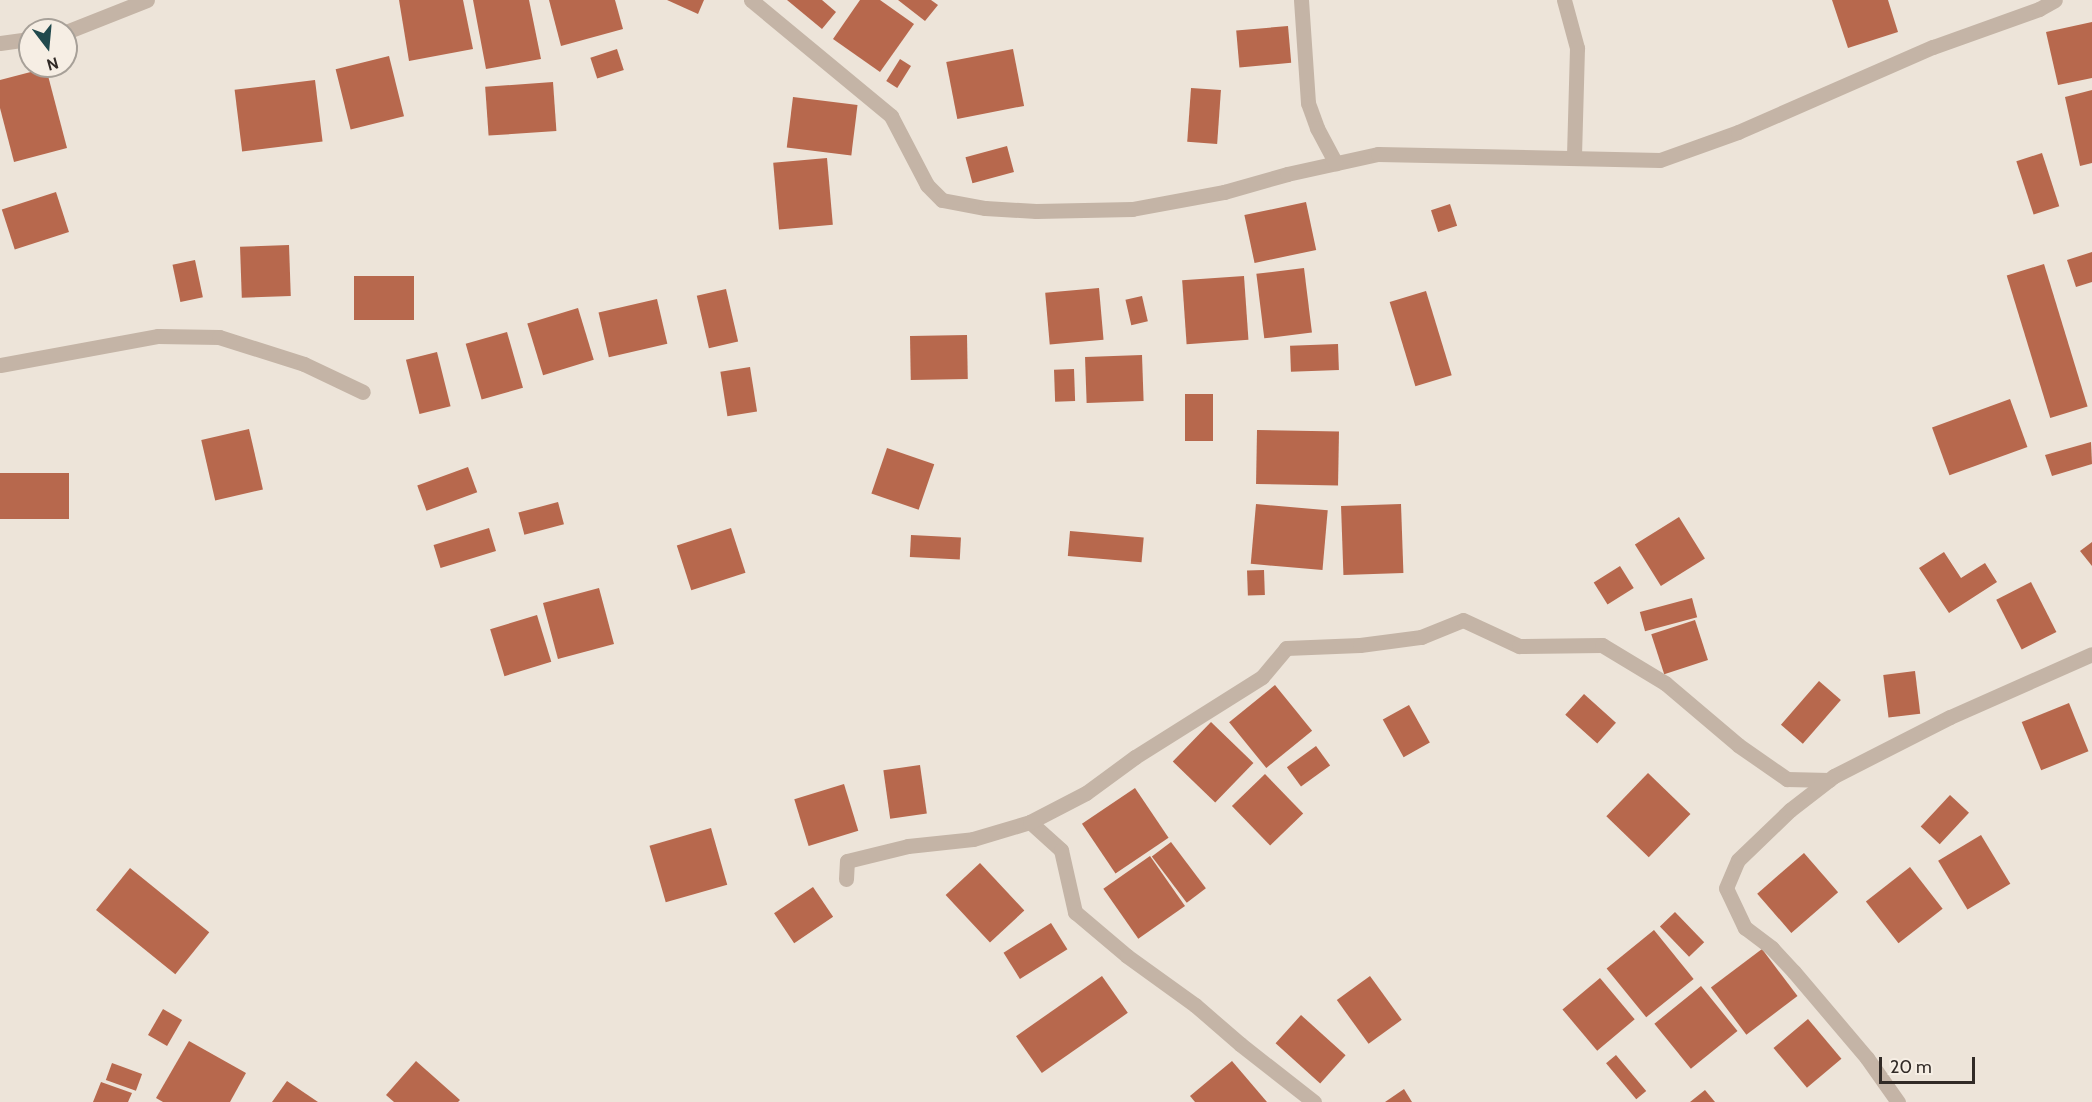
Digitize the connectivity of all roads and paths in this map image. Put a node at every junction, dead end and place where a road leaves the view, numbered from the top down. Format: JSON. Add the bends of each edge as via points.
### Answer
{"nodes":[{"id":1,"x":147,"y":0,"type":"edge"},
{"id":2,"x":751,"y":0,"type":"edge"},
{"id":3,"x":1301,"y":0,"type":"edge"},
{"id":4,"x":1564,"y":0,"type":"edge"},
{"id":5,"x":2055,"y":0,"type":"edge"},
{"id":6,"x":78,"y":27,"type":"edge"},
{"id":7,"x":18,"y":41,"type":"edge"},
{"id":8,"x":0,"y":43,"type":"edge"},
{"id":9,"x":1574,"y":158,"type":"junction"},
{"id":10,"x":1336,"y":164,"type":"junction"},
{"id":11,"x":0,"y":365,"type":"edge"},
{"id":12,"x":363,"y":392,"type":"dead end"},
{"id":13,"x":2092,"y":654,"type":"edge"},
{"id":14,"x":1829,"y":780,"type":"junction"},
{"id":15,"x":1030,"y":822,"type":"junction"},
{"id":16,"x":846,"y":879,"type":"dead end"},
{"id":17,"x":1314,"y":1102,"type":"edge"},
{"id":18,"x":1898,"y":1102,"type":"edge"}],
"edges":[{"from":1,"to":6,"type":"street"},
{"from":2,"to":10,"type":"street","via":[[891,116],[927,185],[942,200],[1036,211],[1132,209],[1224,192]]},
{"from":3,"to":10,"type":"street","via":[[1308,103]]},
{"from":4,"to":9,"type":"street","via":[[1577,48]]},
{"from":5,"to":9,"type":"street","via":[[1933,47],[1738,132],[1660,160]]},
{"from":7,"to":8,"type":"street"},
{"from":9,"to":10,"type":"street","via":[[1378,154]]},
{"from":11,"to":12,"type":"street","via":[[158,336],[219,337],[304,364]]},
{"from":13,"to":14,"type":"street","via":[[1950,717]]},
{"from":14,"to":15,"type":"street","via":[[1787,779],[1738,745],[1665,683],[1602,645],[1519,646],[1463,620],[1421,637],[1360,645],[1286,648],[1262,677],[1135,757],[1086,793]]},
{"from":14,"to":18,"type":"street","via":[[1790,810],[1738,860],[1726,888],[1744,928],[1772,948],[1794,972],[1867,1058]]},
{"from":15,"to":16,"type":"street","via":[[973,839],[908,846],[847,861]]},
{"from":15,"to":17,"type":"street","via":[[1061,850],[1075,912]]}]}
